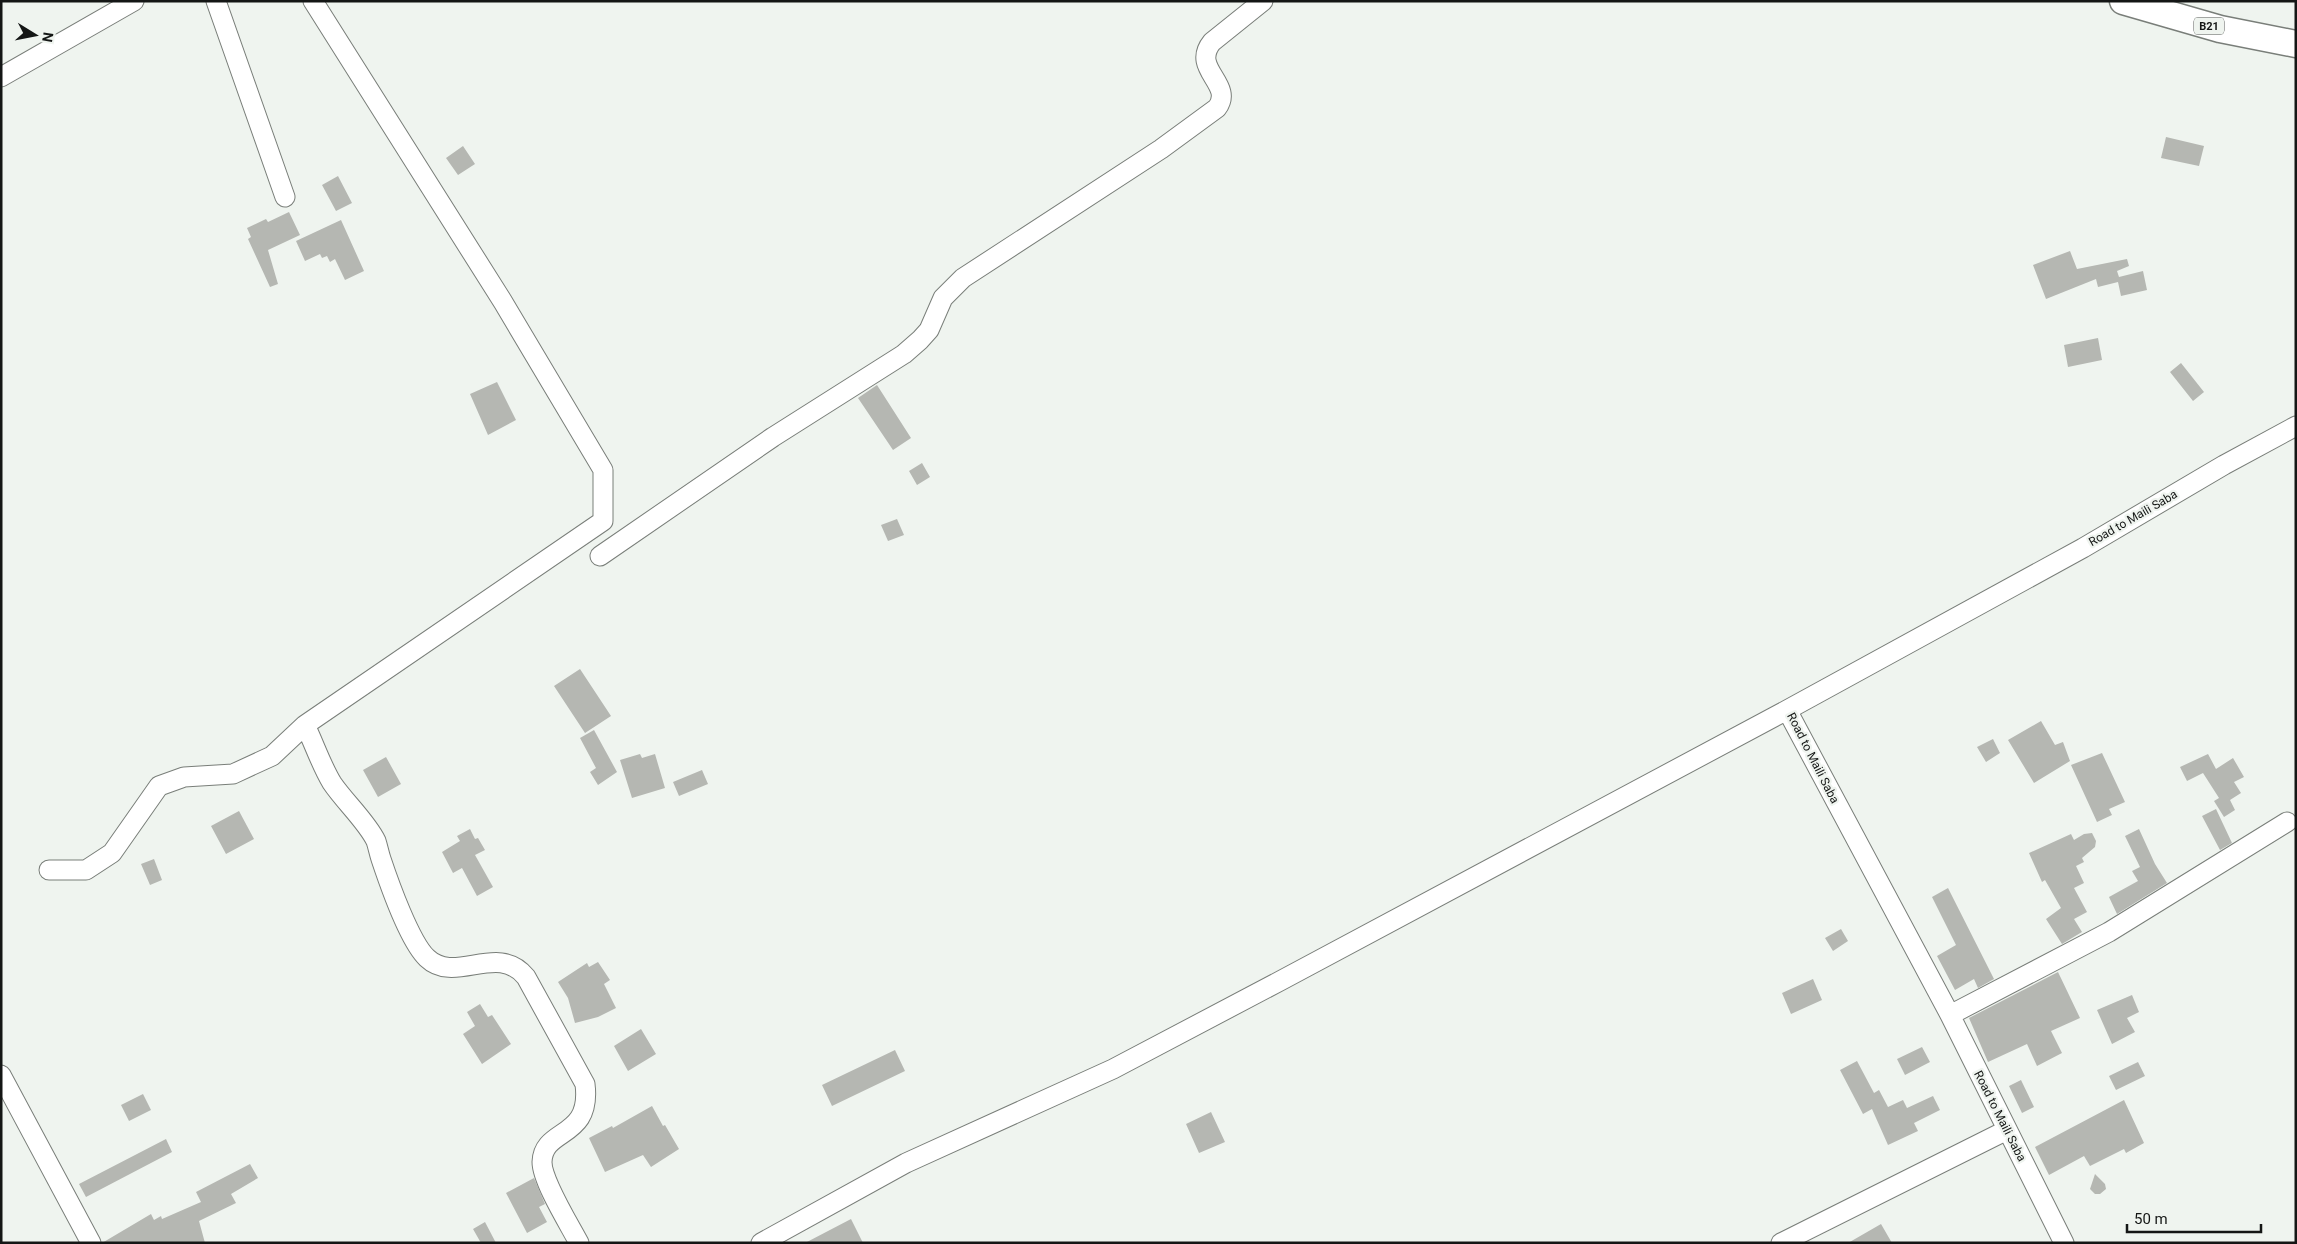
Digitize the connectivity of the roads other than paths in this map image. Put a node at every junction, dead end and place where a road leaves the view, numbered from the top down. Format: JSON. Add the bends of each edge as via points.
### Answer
{"nodes":[{"id":1,"x":134,"y":1,"type":"edge"},
{"id":2,"x":216,"y":1,"type":"edge"},
{"id":3,"x":313,"y":1,"type":"edge"},
{"id":4,"x":1263,"y":1,"type":"edge"},
{"id":5,"x":2123,"y":1,"type":"edge"},
{"id":6,"x":2296,"y":44,"type":"edge"},
{"id":7,"x":1,"y":77,"type":"edge"},
{"id":8,"x":285,"y":197,"type":"dead end"},
{"id":9,"x":2296,"y":426,"type":"edge"},
{"id":10,"x":600,"y":556,"type":"dead end"},
{"id":11,"x":1787,"y":710,"type":"junction"},
{"id":12,"x":305,"y":724,"type":"junction"},
{"id":13,"x":2287,"y":822,"type":"dead end"},
{"id":14,"x":49,"y":870,"type":"dead end"},
{"id":15,"x":1950,"y":1015,"type":"junction"},
{"id":16,"x":1,"y":1075,"type":"edge"},
{"id":17,"x":2006,"y":1130,"type":"junction"},
{"id":18,"x":90,"y":1243,"type":"edge"},
{"id":19,"x":579,"y":1243,"type":"edge"},
{"id":20,"x":761,"y":1243,"type":"edge"},
{"id":21,"x":1780,"y":1243,"type":"edge"},
{"id":22,"x":2064,"y":1243,"type":"edge"}],
"edges":[{"from":1,"to":7,"type":"street"},
{"from":2,"to":8,"type":"street"},
{"from":3,"to":12,"type":"street","via":[[503,302],[603,470],[603,521]]},
{"from":4,"to":10,"type":"street","via":[[1205,50],[1204,61],[1222,94],[1217,108],[1161,149],[963,278],[943,298],[929,330],[904,354],[773,436]]},
{"from":5,"to":6,"type":"highway","number":"B21","via":[[2220,29]]},
{"from":9,"to":11,"type":"street","name":"Road to Maili Saba","via":[[2224,464],[2083,548]]},
{"from":11,"to":15,"type":"street","name":"Road to Maili Saba"},
{"from":11,"to":20,"type":"street","via":[[1113,1070],[906,1163]]},
{"from":12,"to":14,"type":"street","via":[[272,756],[233,774],[184,777],[159,786],[112,853],[86,870]]},
{"from":12,"to":19,"type":"street","via":[[332,782],[375,840],[413,940],[428,960],[446,967],[507,962],[518,968],[585,1084],[587,1099],[583,1115],[574,1126],[547,1145],[542,1161],[544,1175]]},
{"from":13,"to":15,"type":"street","via":[[2108,932]]},
{"from":15,"to":17,"type":"street","name":"Road to Maili Saba"},
{"from":16,"to":18,"type":"street"},
{"from":17,"to":21,"type":"street"},
{"from":17,"to":22,"type":"street","name":"Road to Maili Saba"}]}
